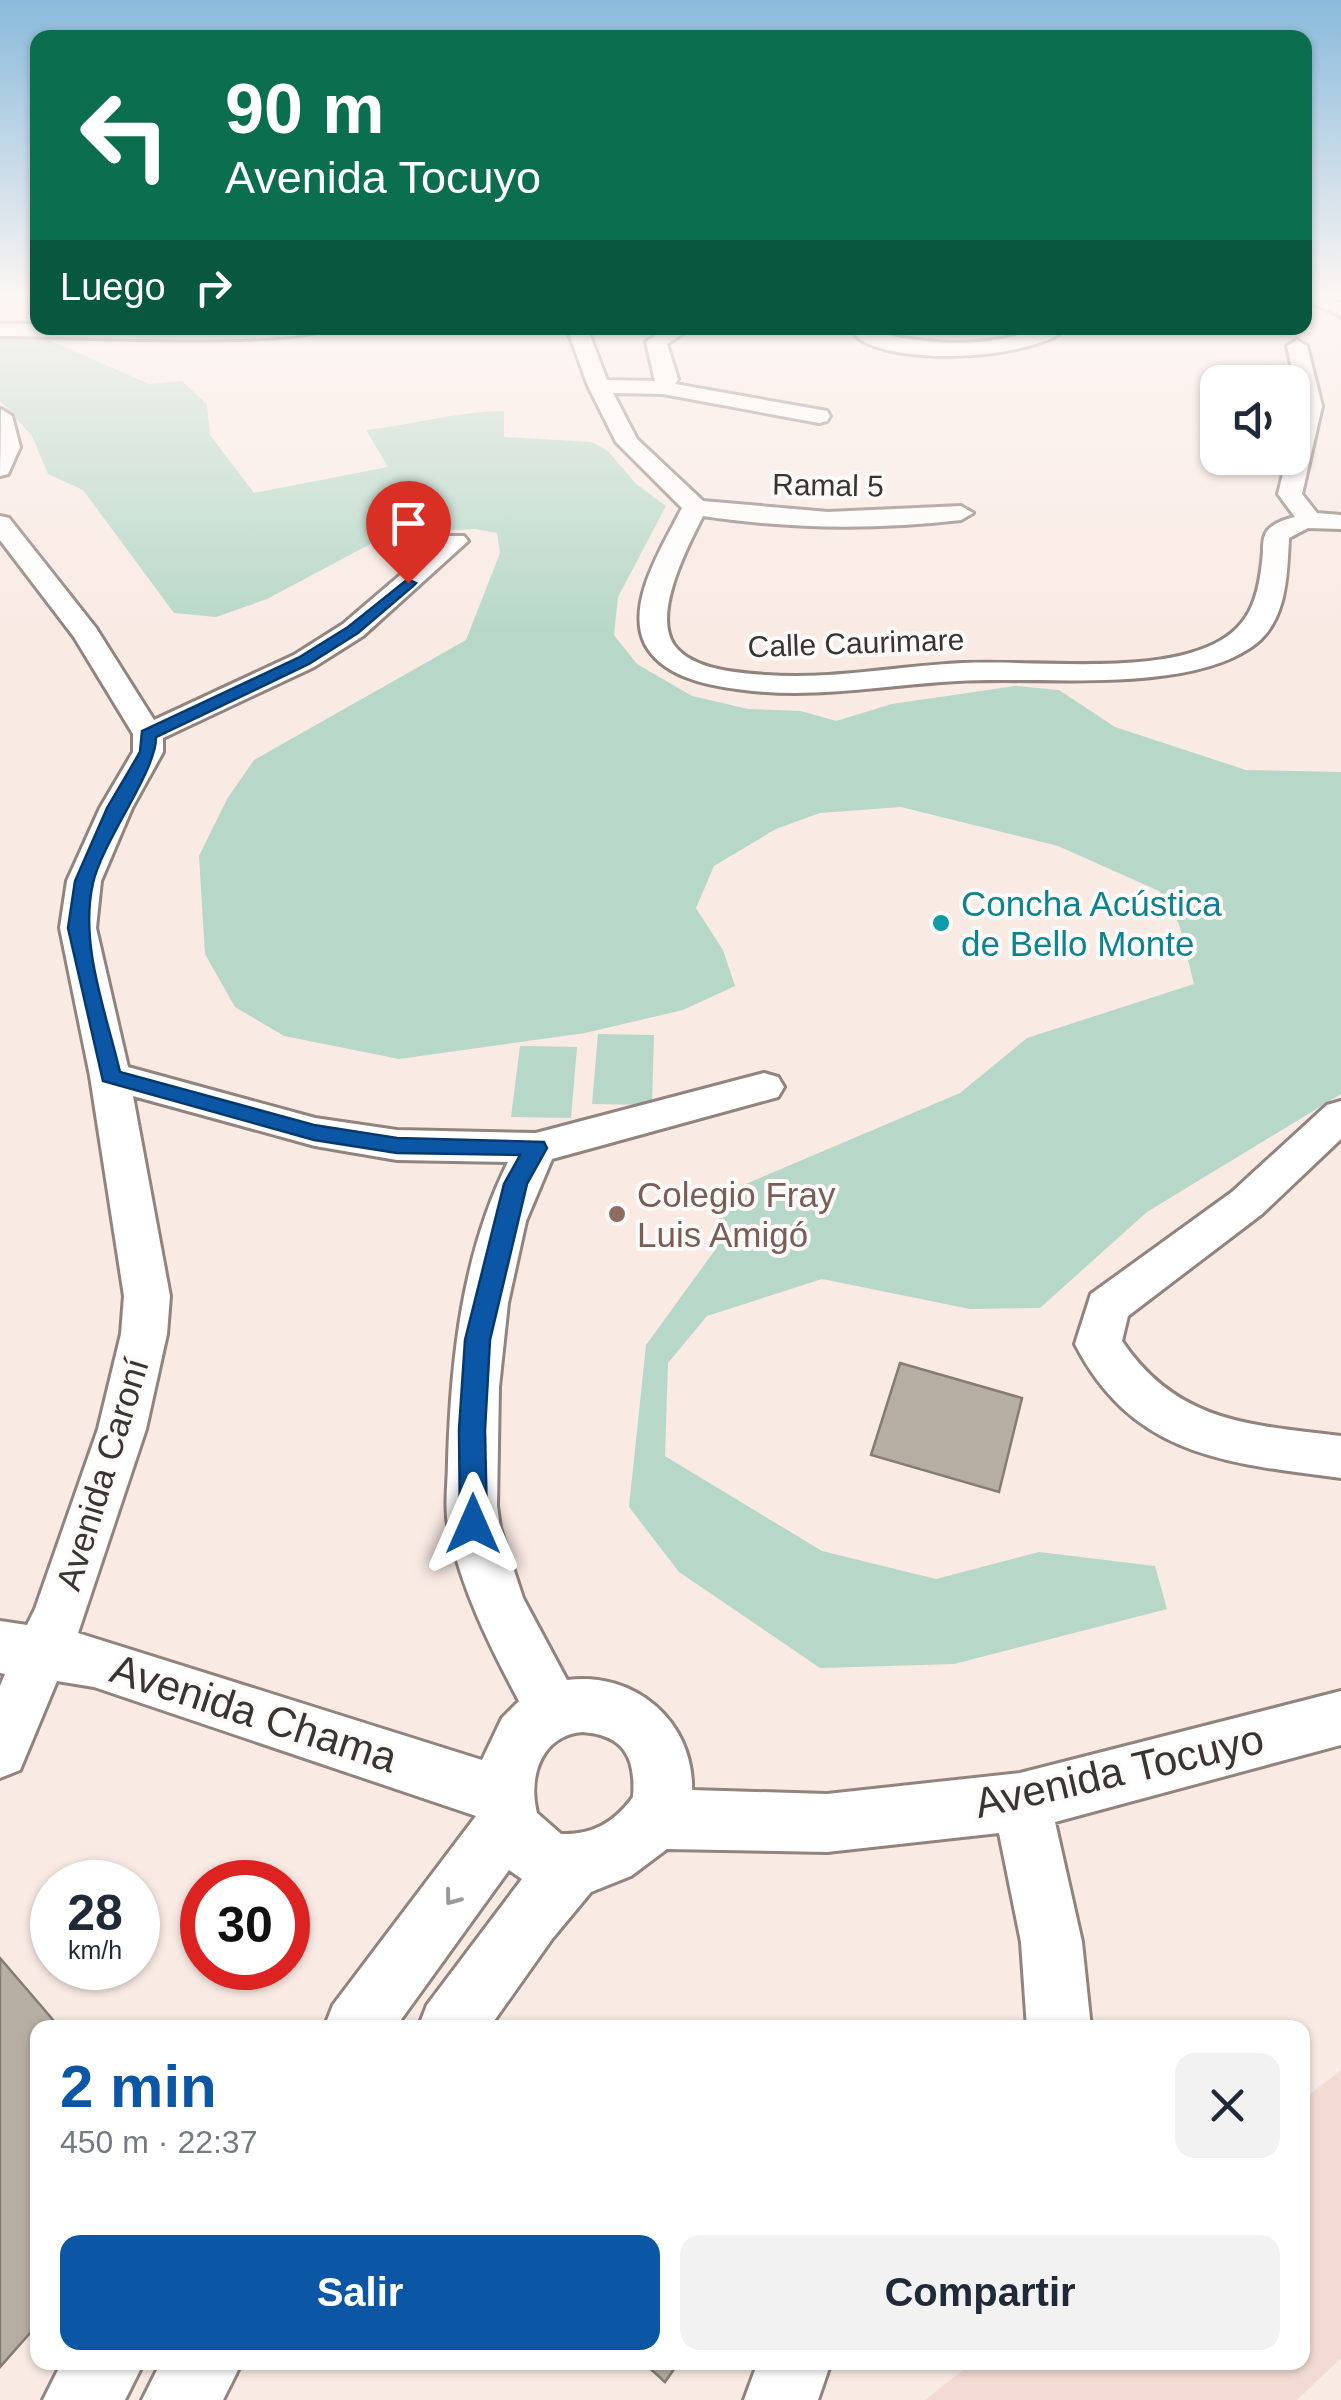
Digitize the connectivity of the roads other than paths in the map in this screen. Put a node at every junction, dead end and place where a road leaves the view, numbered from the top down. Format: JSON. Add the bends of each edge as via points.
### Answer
{"nodes":[{"id":1,"x":609,"y":405,"type":"edge"},
{"id":2,"x":758,"y":405,"type":"edge"},
{"id":3,"x":1309,"y":405,"type":"edge"},
{"id":4,"x":1,"y":416,"type":"edge"},
{"id":5,"x":819,"y":416,"type":"dead end"},
{"id":6,"x":0,"y":469,"type":"edge"},
{"id":7,"x":695,"y":507,"type":"junction"},
{"id":8,"x":961,"y":513,"type":"dead end"},
{"id":9,"x":1310,"y":520,"type":"junction"},
{"id":10,"x":1341,"y":522,"type":"edge"},
{"id":11,"x":0,"y":523,"type":"edge"},
{"id":12,"x":455,"y":540,"type":"dead end"},
{"id":13,"x":30,"y":560,"type":"junction"},
{"id":14,"x":2,"y":567,"type":"edge"},
{"id":15,"x":148,"y":734,"type":"junction"},
{"id":16,"x":110,"y":1076,"type":"junction"},
{"id":17,"x":764,"y":1087,"type":"dead end"},
{"id":18,"x":1341,"y":1114,"type":"edge"},
{"id":19,"x":536,"y":1148,"type":"junction"},
{"id":20,"x":1341,"y":1457,"type":"edge"},
{"id":21,"x":22,"y":1649,"type":"edge"},
{"id":22,"x":554,"y":1710,"type":"junction"},
{"id":23,"x":1341,"y":1718,"type":"edge"},
{"id":24,"x":0,"y":1750,"type":"edge"},
{"id":25,"x":1020,"y":1802,"type":"junction"},
{"id":26,"x":507,"y":1808,"type":"junction"},
{"id":27,"x":656,"y":1819,"type":"junction"},
{"id":28,"x":575,"y":1864,"type":"junction"},
{"id":29,"x":361,"y":2020,"type":"edge"},
{"id":30,"x":456,"y":2020,"type":"edge"},
{"id":31,"x":1059,"y":2020,"type":"edge"},
{"id":32,"x":102,"y":2370,"type":"edge"},
{"id":33,"x":200,"y":2370,"type":"edge"},
{"id":34,"x":792,"y":2370,"type":"edge"},
{"id":35,"x":80,"y":2400,"type":"edge"},
{"id":36,"x":179,"y":2400,"type":"edge"},
{"id":37,"x":780,"y":2400,"type":"edge"}],
"edges":[{"from":1,"to":7,"type":"street","via":[[628,442]]},
{"from":2,"to":5,"type":"street"},
{"from":3,"to":9,"type":"street","via":[[1290,494]]},
{"from":4,"to":6,"type":"street","via":[[9,447]]},
{"from":7,"to":8,"type":"street","name":"Ramal 5","via":[[825,520]]},
{"from":7,"to":9,"type":"street","name":"Calle Caurimare","via":[[658,592],[654,630],[660,645],[674,660],[703,672],[774,685],[976,671],[1117,670],[1222,652],[1258,628],[1266,614],[1278,535]]},
{"from":9,"to":10,"type":"street"},
{"from":11,"to":13,"type":"street"},
{"from":12,"to":15,"type":"street","via":[[353,630],[304,661]]},
{"from":13,"to":14,"type":"street"},
{"from":13,"to":15,"type":"street"},
{"from":15,"to":16,"type":"street","name":"Avenida Caroní","via":[[148,752],[84,881],[78,928]]},
{"from":16,"to":19,"type":"street","via":[[314,1132],[397,1146]]},
{"from":16,"to":21,"type":"street","name":"Avenida Caroní","via":[[147,1296],[144,1334],[122,1430]]},
{"from":17,"to":19,"type":"street"},
{"from":18,"to":20,"type":"street","via":[[1247,1203],[1108,1306],[1098,1344],[1132,1391],[1173,1419],[1236,1443]]},
{"from":19,"to":22,"type":"street","via":[[516,1184],[478,1340],[473,1524],[504,1621]]},
{"from":21,"to":24,"type":"street","name":"Avenida Caroní"},
{"from":21,"to":26,"type":"street","name":"Avenida Chama","via":[[94,1661],[186,1689]]},
{"from":22,"to":26,"type":"street","via":[[514,1747],[506,1770]]},
{"from":22,"to":27,"type":"street","via":[[582,1704],[633,1720],[661,1766],[664,1792]]},
{"from":23,"to":25,"type":"street","name":"Avenida Tocuyo"},
{"from":25,"to":27,"type":"street","name":"Avenida Tocuyo","via":[[827,1822]]},
{"from":25,"to":31,"type":"street","via":[[1042,1886]]},
{"from":26,"to":28,"type":"street","via":[[528,1848],[550,1861]]},
{"from":26,"to":29,"type":"street","one_way":true},
{"from":27,"to":28,"type":"street","via":[[632,1845],[605,1860]]},
{"from":28,"to":30,"type":"street"},
{"from":32,"to":35,"type":"street"},
{"from":33,"to":36,"type":"street"},
{"from":34,"to":37,"type":"street"}]}
